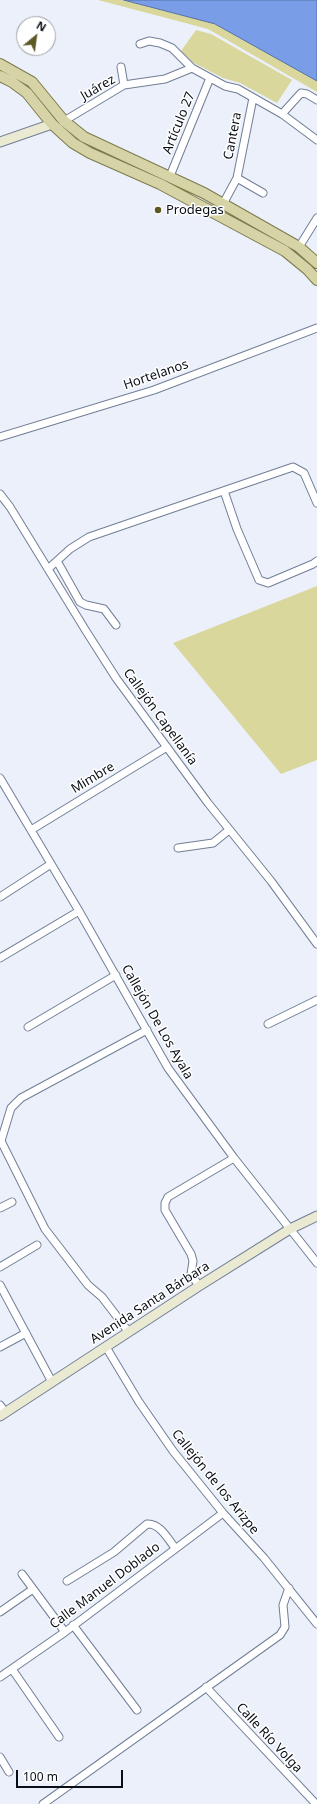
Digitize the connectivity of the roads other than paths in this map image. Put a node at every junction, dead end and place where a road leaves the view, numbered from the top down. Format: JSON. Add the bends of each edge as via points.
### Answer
{"nodes":[{"id":1,"x":140,"y":44,"type":"dead end"},
{"id":2,"x":0,"y":64,"type":"edge"},
{"id":3,"x":121,"y":67,"type":"dead end"},
{"id":4,"x":192,"y":68,"type":"junction"},
{"id":5,"x":0,"y":76,"type":"edge"},
{"id":6,"x":210,"y":78,"type":"junction"},
{"id":7,"x":124,"y":85,"type":"junction"},
{"id":8,"x":253,"y":98,"type":"junction"},
{"id":9,"x":317,"y":100,"type":"edge"},
{"id":10,"x":282,"y":114,"type":"junction"},
{"id":11,"x":64,"y":121,"type":"junction"},
{"id":12,"x":52,"y":124,"type":"junction"},
{"id":13,"x":317,"y":140,"type":"edge"},
{"id":14,"x":0,"y":142,"type":"edge"},
{"id":15,"x":170,"y":176,"type":"junction"},
{"id":16,"x":237,"y":178,"type":"junction"},
{"id":17,"x":263,"y":192,"type":"dead end"},
{"id":18,"x":223,"y":204,"type":"junction"},
{"id":19,"x":317,"y":218,"type":"edge"},
{"id":20,"x":299,"y":247,"type":"junction"},
{"id":21,"x":317,"y":263,"type":"edge"},
{"id":22,"x":317,"y":280,"type":"edge"},
{"id":23,"x":317,"y":328,"type":"edge"},
{"id":24,"x":0,"y":437,"type":"edge"},
{"id":25,"x":224,"y":491,"type":"junction"},
{"id":26,"x":0,"y":494,"type":"edge"},
{"id":27,"x":317,"y":503,"type":"edge"},
{"id":28,"x":57,"y":561,"type":"junction"},
{"id":29,"x":317,"y":561,"type":"edge"},
{"id":30,"x":48,"y":569,"type":"junction"},
{"id":31,"x":116,"y":625,"type":"dead end"},
{"id":32,"x":167,"y":747,"type":"junction"},
{"id":33,"x":0,"y":778,"type":"edge"},
{"id":34,"x":31,"y":830,"type":"junction"},
{"id":35,"x":229,"y":830,"type":"junction"},
{"id":36,"x":178,"y":848,"type":"dead end"},
{"id":37,"x":51,"y":864,"type":"junction"},
{"id":38,"x":0,"y":897,"type":"edge"},
{"id":39,"x":79,"y":911,"type":"junction"},
{"id":40,"x":317,"y":944,"type":"edge"},
{"id":41,"x":0,"y":958,"type":"edge"},
{"id":42,"x":116,"y":975,"type":"junction"},
{"id":43,"x":317,"y":1000,"type":"edge"},
{"id":44,"x":268,"y":1024,"type":"dead end"},
{"id":45,"x":28,"y":1027,"type":"dead end"},
{"id":46,"x":147,"y":1030,"type":"junction"},
{"id":47,"x":234,"y":1158,"type":"junction"},
{"id":48,"x":12,"y":1202,"type":"dead end"},
{"id":49,"x":0,"y":1208,"type":"edge"},
{"id":50,"x":317,"y":1216,"type":"edge"},
{"id":51,"x":290,"y":1229,"type":"junction"},
{"id":52,"x":37,"y":1245,"type":"dead end"},
{"id":53,"x":317,"y":1263,"type":"edge"},
{"id":54,"x":0,"y":1267,"type":"edge"},
{"id":55,"x":0,"y":1285,"type":"edge"},
{"id":56,"x":199,"y":1286,"type":"junction"},
{"id":57,"x":128,"y":1331,"type":"junction"},
{"id":58,"x":26,"y":1333,"type":"junction"},
{"id":59,"x":0,"y":1347,"type":"edge"},
{"id":60,"x":106,"y":1347,"type":"junction"},
{"id":61,"x":52,"y":1382,"type":"junction"},
{"id":62,"x":0,"y":1405,"type":"edge"},
{"id":63,"x":3,"y":1415,"type":"edge"},
{"id":64,"x":223,"y":1513,"type":"junction"},
{"id":65,"x":175,"y":1548,"type":"junction"},
{"id":66,"x":22,"y":1574,"type":"dead end"},
{"id":67,"x":67,"y":1581,"type":"dead end"},
{"id":68,"x":289,"y":1588,"type":"junction"},
{"id":69,"x":33,"y":1589,"type":"junction"},
{"id":70,"x":0,"y":1612,"type":"edge"},
{"id":71,"x":317,"y":1624,"type":"edge"},
{"id":72,"x":73,"y":1625,"type":"junction"},
{"id":73,"x":64,"y":1632,"type":"junction"},
{"id":74,"x":12,"y":1669,"type":"junction"},
{"id":75,"x":0,"y":1676,"type":"edge"},
{"id":76,"x":206,"y":1687,"type":"junction"},
{"id":77,"x":137,"y":1710,"type":"dead end"},
{"id":78,"x":59,"y":1737,"type":"dead end"},
{"id":79,"x":0,"y":1757,"type":"edge"},
{"id":80,"x":9,"y":1772,"type":"dead end"},
{"id":81,"x":43,"y":1804,"type":"edge"},
{"id":82,"x":316,"y":1804,"type":"edge"}],
"edges":[{"from":1,"to":4,"type":"street","via":[[149,41],[166,45]]},
{"from":2,"to":11,"type":"main road","via":[[32,82]]},
{"from":3,"to":7,"type":"street"},
{"from":4,"to":6,"type":"street"},
{"from":4,"to":7,"type":"street","name":"Juárez","via":[[165,79]]},
{"from":5,"to":12,"type":"main road","via":[[27,93]]},
{"from":6,"to":8,"type":"street"},
{"from":6,"to":15,"type":"street","name":"Artículo 27"},
{"from":7,"to":11,"type":"street","name":"Juárez"},
{"from":8,"to":10,"type":"street"},
{"from":8,"to":16,"type":"street","name":"Cantera"},
{"from":9,"to":10,"type":"street","via":[[301,93]]},
{"from":10,"to":13,"type":"street"},
{"from":11,"to":15,"type":"main road","via":[[84,137]]},
{"from":12,"to":14,"type":"street"},
{"from":12,"to":22,"type":"main road","via":[[68,139],[90,153],[160,184],[285,251]]},
{"from":15,"to":18,"type":"main road"},
{"from":16,"to":17,"type":"street","name":"Cantera"},
{"from":16,"to":18,"type":"street","name":"Cantera"},
{"from":18,"to":20,"type":"main road"},
{"from":19,"to":20,"type":"street"},
{"from":20,"to":21,"type":"main road"},
{"from":23,"to":24,"type":"street","name":"Hortelanos","via":[[154,390]]},
{"from":25,"to":27,"type":"street","via":[[293,467],[304,473]]},
{"from":25,"to":28,"type":"street","via":[[89,537]]},
{"from":25,"to":29,"type":"street","via":[[259,580],[268,583]]},
{"from":26,"to":30,"type":"street","name":"Callejón Capellanía"},
{"from":28,"to":30,"type":"street"},
{"from":28,"to":31,"type":"street","via":[[80,602],[104,608]]},
{"from":30,"to":32,"type":"street","name":"Callejón Capellanía","via":[[116,678]]},
{"from":32,"to":34,"type":"street","name":"Mimbre"},
{"from":32,"to":35,"type":"street","name":"Callejón Capellanía"},
{"from":33,"to":34,"type":"street","name":"Callejón De Los Ayala"},
{"from":34,"to":37,"type":"street","name":"Callejón De Los Ayala"},
{"from":35,"to":36,"type":"street","via":[[213,843]]},
{"from":35,"to":40,"type":"street","name":"Callejón Capellanía","via":[[279,891]]},
{"from":37,"to":38,"type":"street"},
{"from":37,"to":39,"type":"street","name":"Callejón De Los Ayala"},
{"from":39,"to":41,"type":"street"},
{"from":39,"to":42,"type":"street","name":"Callejón De Los Ayala"},
{"from":42,"to":45,"type":"street"},
{"from":42,"to":46,"type":"street","name":"Callejón De Los Ayala"},
{"from":43,"to":44,"type":"street"},
{"from":46,"to":47,"type":"street","name":"Callejón De Los Ayala","via":[[183,1089]]},
{"from":46,"to":57,"type":"street","via":[[21,1098],[11,1108],[1,1141],[45,1229]]},
{"from":47,"to":51,"type":"street","name":"Callejón De Los Ayala"},
{"from":47,"to":56,"type":"street","via":[[168,1197],[165,1203],[165,1210],[191,1254],[191,1274]]},
{"from":48,"to":49,"type":"street"},
{"from":50,"to":51,"type":"street","name":"Avenida Santa Bárbara"},
{"from":51,"to":53,"type":"street","name":"Callejón De Los Ayala"},
{"from":51,"to":56,"type":"street","name":"Avenida Santa Bárbara"},
{"from":52,"to":54,"type":"street"},
{"from":55,"to":58,"type":"street"},
{"from":56,"to":57,"type":"street","name":"Avenida Santa Bárbara"},
{"from":57,"to":60,"type":"street","name":"Avenida Santa Bárbara"},
{"from":58,"to":59,"type":"street"},
{"from":58,"to":61,"type":"street"},
{"from":60,"to":61,"type":"street","name":"Avenida Santa Bárbara"},
{"from":60,"to":64,"type":"street","name":"Callejón de los Arizpe","via":[[151,1422]]},
{"from":61,"to":63,"type":"street","name":"Avenida Santa Bárbara"},
{"from":62,"to":63,"type":"street"},
{"from":64,"to":65,"type":"street","name":"Calle Manuel Doblado"},
{"from":64,"to":68,"type":"street","name":"Callejón de los Arizpe"},
{"from":65,"to":67,"type":"street","via":[[159,1528],[147,1524],[114,1552]]},
{"from":65,"to":72,"type":"street","name":"Calle Manuel Doblado"},
{"from":66,"to":69,"type":"street"},
{"from":68,"to":71,"type":"street","name":"Callejón de los Arizpe"},
{"from":68,"to":76,"type":"street","via":[[283,1605],[285,1623],[282,1632]]},
{"from":69,"to":70,"type":"street"},
{"from":69,"to":73,"type":"street"},
{"from":72,"to":73,"type":"street","name":"Calle Manuel Doblado"},
{"from":72,"to":77,"type":"street"},
{"from":73,"to":74,"type":"street","name":"Calle Manuel Doblado"},
{"from":74,"to":75,"type":"street","name":"Calle Manuel Doblado"},
{"from":74,"to":78,"type":"street"},
{"from":76,"to":81,"type":"street"},
{"from":76,"to":82,"type":"street","name":"Calle Río Volga"},
{"from":79,"to":80,"type":"street"}]}
